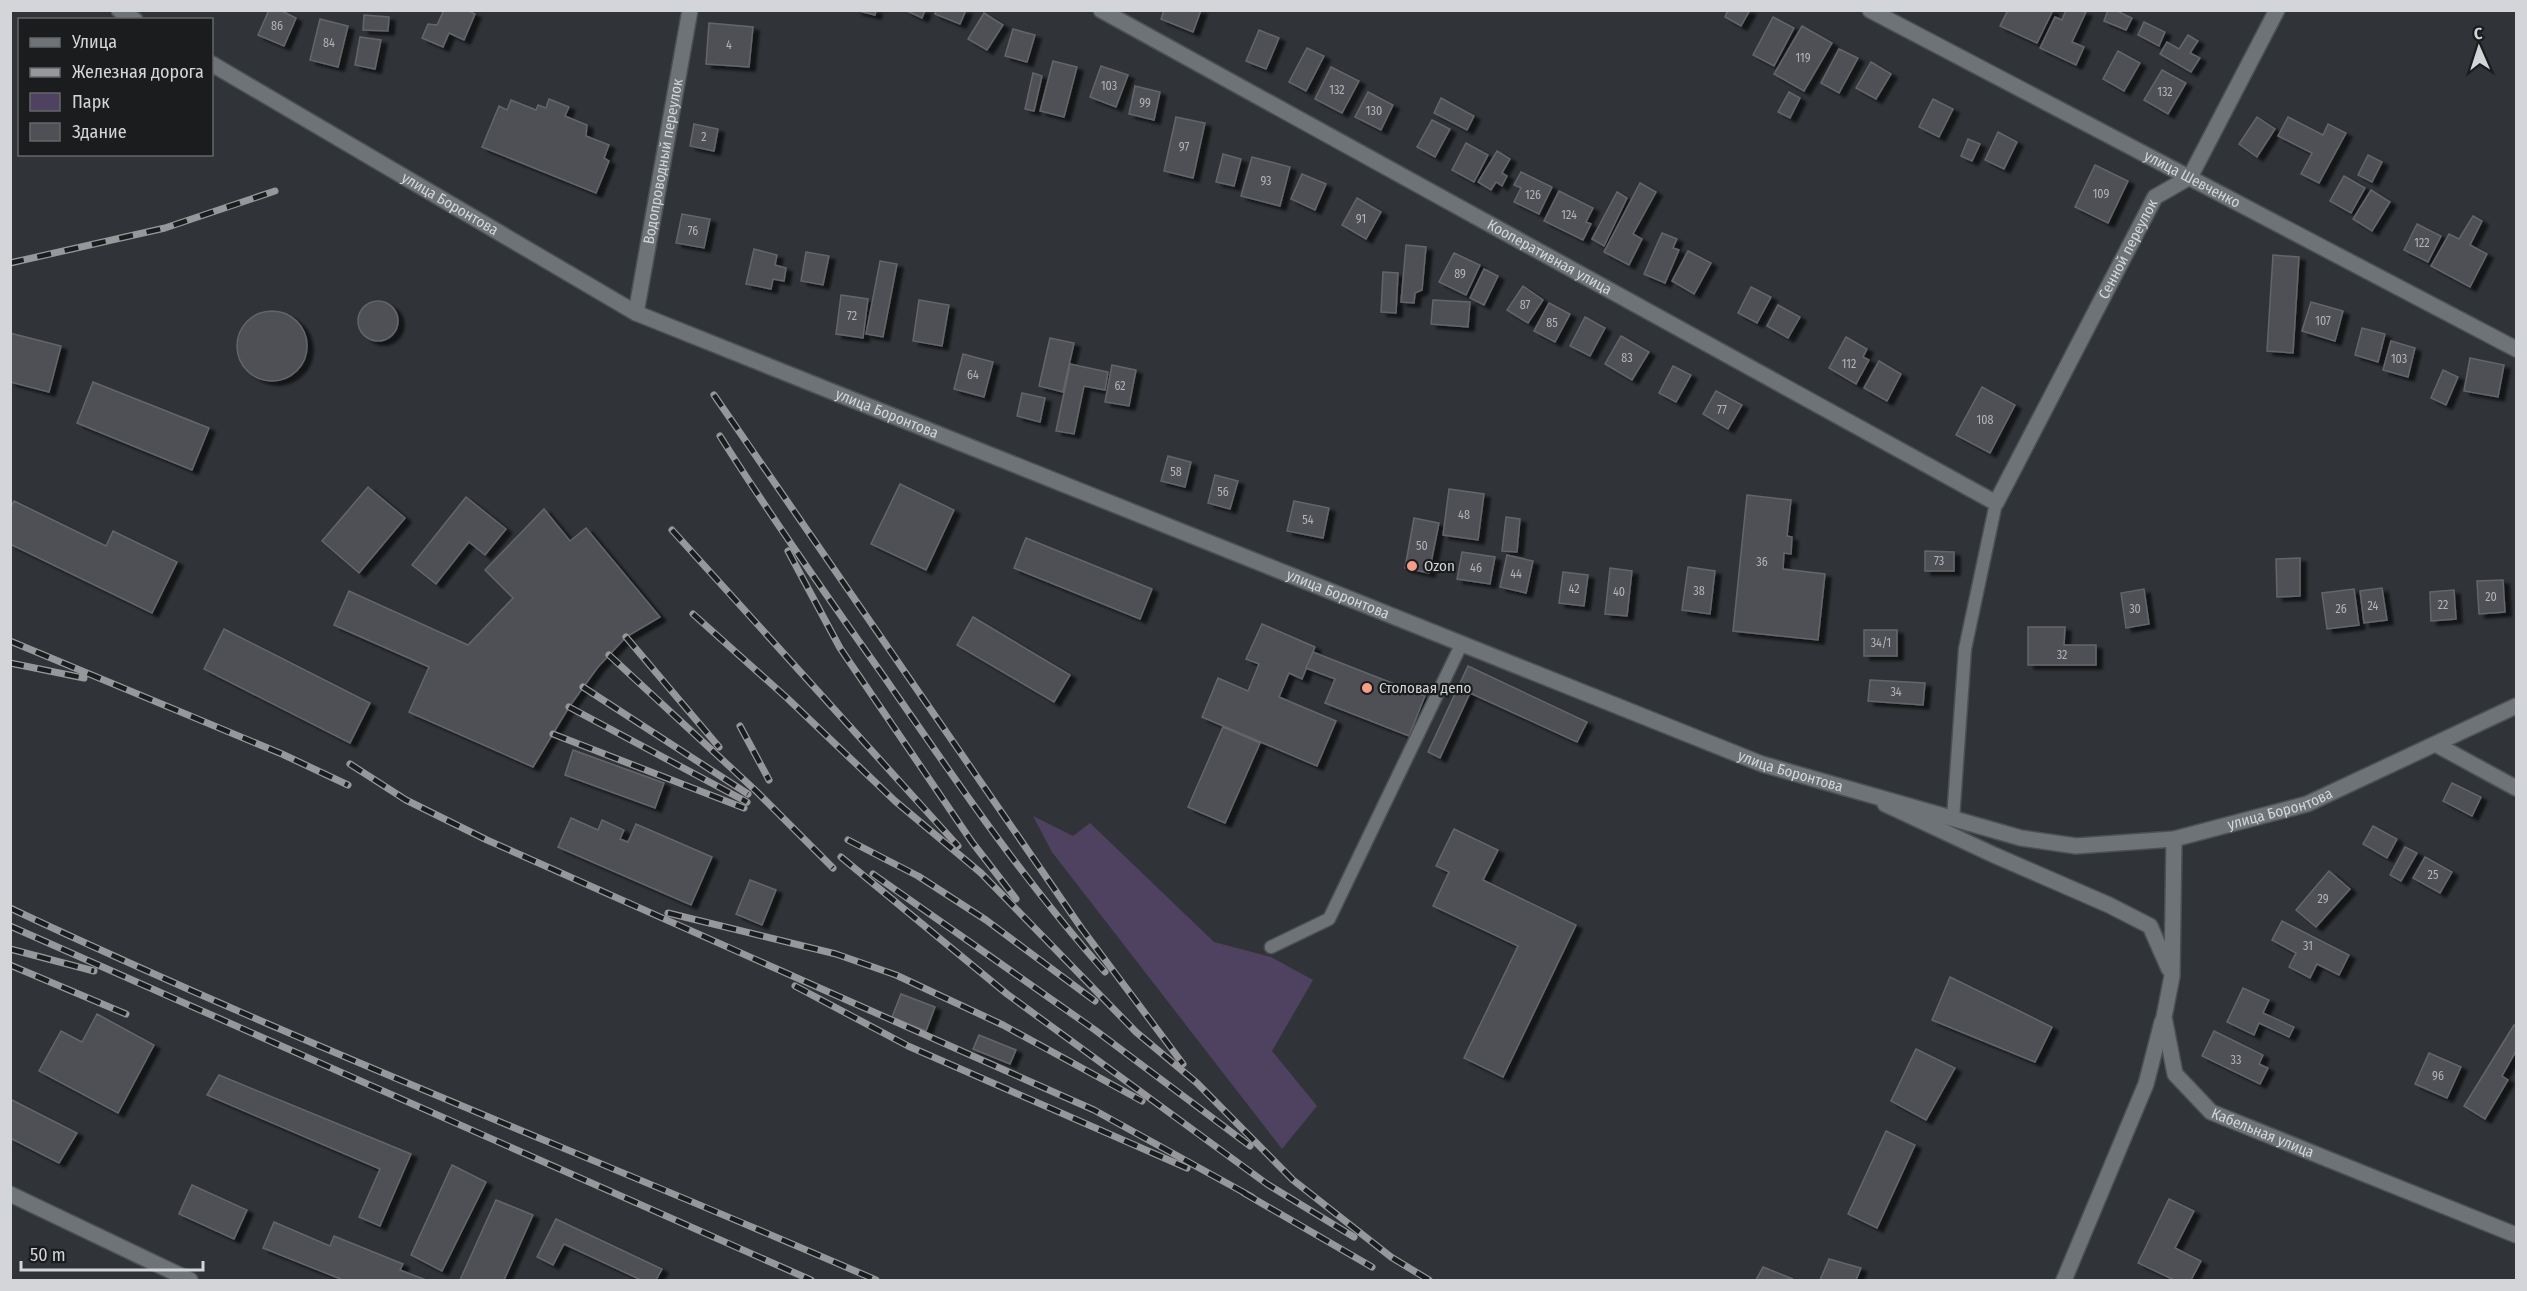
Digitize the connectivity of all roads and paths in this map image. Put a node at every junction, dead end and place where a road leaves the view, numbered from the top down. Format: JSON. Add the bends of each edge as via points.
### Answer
{"nodes":[{"id":1,"x":119,"y":10,"type":"edge"},
{"id":2,"x":690,"y":10,"type":"edge"},
{"id":3,"x":1101,"y":10,"type":"edge"},
{"id":4,"x":1870,"y":10,"type":"edge"},
{"id":5,"x":2277,"y":10,"type":"edge"},
{"id":6,"x":132,"y":18,"type":"edge"},
{"id":7,"x":213,"y":65,"type":"edge"},
{"id":8,"x":2190,"y":177,"type":"junction"},
{"id":9,"x":636,"y":313,"type":"junction"},
{"id":10,"x":2517,"y":348,"type":"edge"},
{"id":11,"x":1996,"y":503,"type":"junction"},
{"id":12,"x":1462,"y":644,"type":"junction"},
{"id":13,"x":2517,"y":706,"type":"edge"},
{"id":14,"x":2436,"y":745,"type":"junction"},
{"id":15,"x":1852,"y":788,"type":"junction"},
{"id":16,"x":2517,"y":788,"type":"edge"},
{"id":17,"x":1953,"y":819,"type":"junction"},
{"id":18,"x":2174,"y":839,"type":"junction"},
{"id":19,"x":1270,"y":947,"type":"dead end"},
{"id":20,"x":2172,"y":976,"type":"junction"},
{"id":21,"x":2164,"y":1017,"type":"junction"},
{"id":22,"x":10,"y":1194,"type":"edge"},
{"id":23,"x":2517,"y":1235,"type":"edge"},
{"id":24,"x":190,"y":1281,"type":"edge"},
{"id":25,"x":2064,"y":1281,"type":"edge"}],
"edges":[{"from":1,"to":6,"type":"street"},
{"from":2,"to":9,"type":"street","name":"Водопроводный переулок"},
{"from":3,"to":11,"type":"street","name":"Кооперативная улица"},
{"from":4,"to":8,"type":"street","name":"улица Шевченко"},
{"from":5,"to":8,"type":"street"},
{"from":7,"to":9,"type":"street","name":"улица Боронтова"},
{"from":8,"to":10,"type":"street","name":"улица Шевченко"},
{"from":8,"to":11,"type":"street","name":"Сенной переулок","via":[[2156,196]]},
{"from":9,"to":12,"type":"street","name":"улица Боронтова"},
{"from":11,"to":17,"type":"lane","via":[[1965,649]]},
{"from":12,"to":15,"type":"street","name":"улица Боронтова","via":[[1762,764]]},
{"from":12,"to":19,"type":"lane","via":[[1329,920]]},
{"from":13,"to":14,"type":"street","name":"улица Боронтова"},
{"from":14,"to":16,"type":"street"},
{"from":14,"to":18,"type":"street","name":"улица Боронтова","via":[[2307,804]]},
{"from":15,"to":17,"type":"street","name":"улица Боронтова"},
{"from":15,"to":20,"type":"street","via":[[2150,926]]},
{"from":17,"to":18,"type":"street","name":"улица Боронтова","via":[[2021,838],[2076,846]]},
{"from":18,"to":20,"type":"street","name":"Кабельная улица"},
{"from":20,"to":21,"type":"street","name":"Кабельная улица"},
{"from":21,"to":23,"type":"street","name":"Кабельная улица","via":[[2175,1074],[2211,1112]]},
{"from":21,"to":25,"type":"street","via":[[2146,1084]]},
{"from":22,"to":24,"type":"street"}]}
